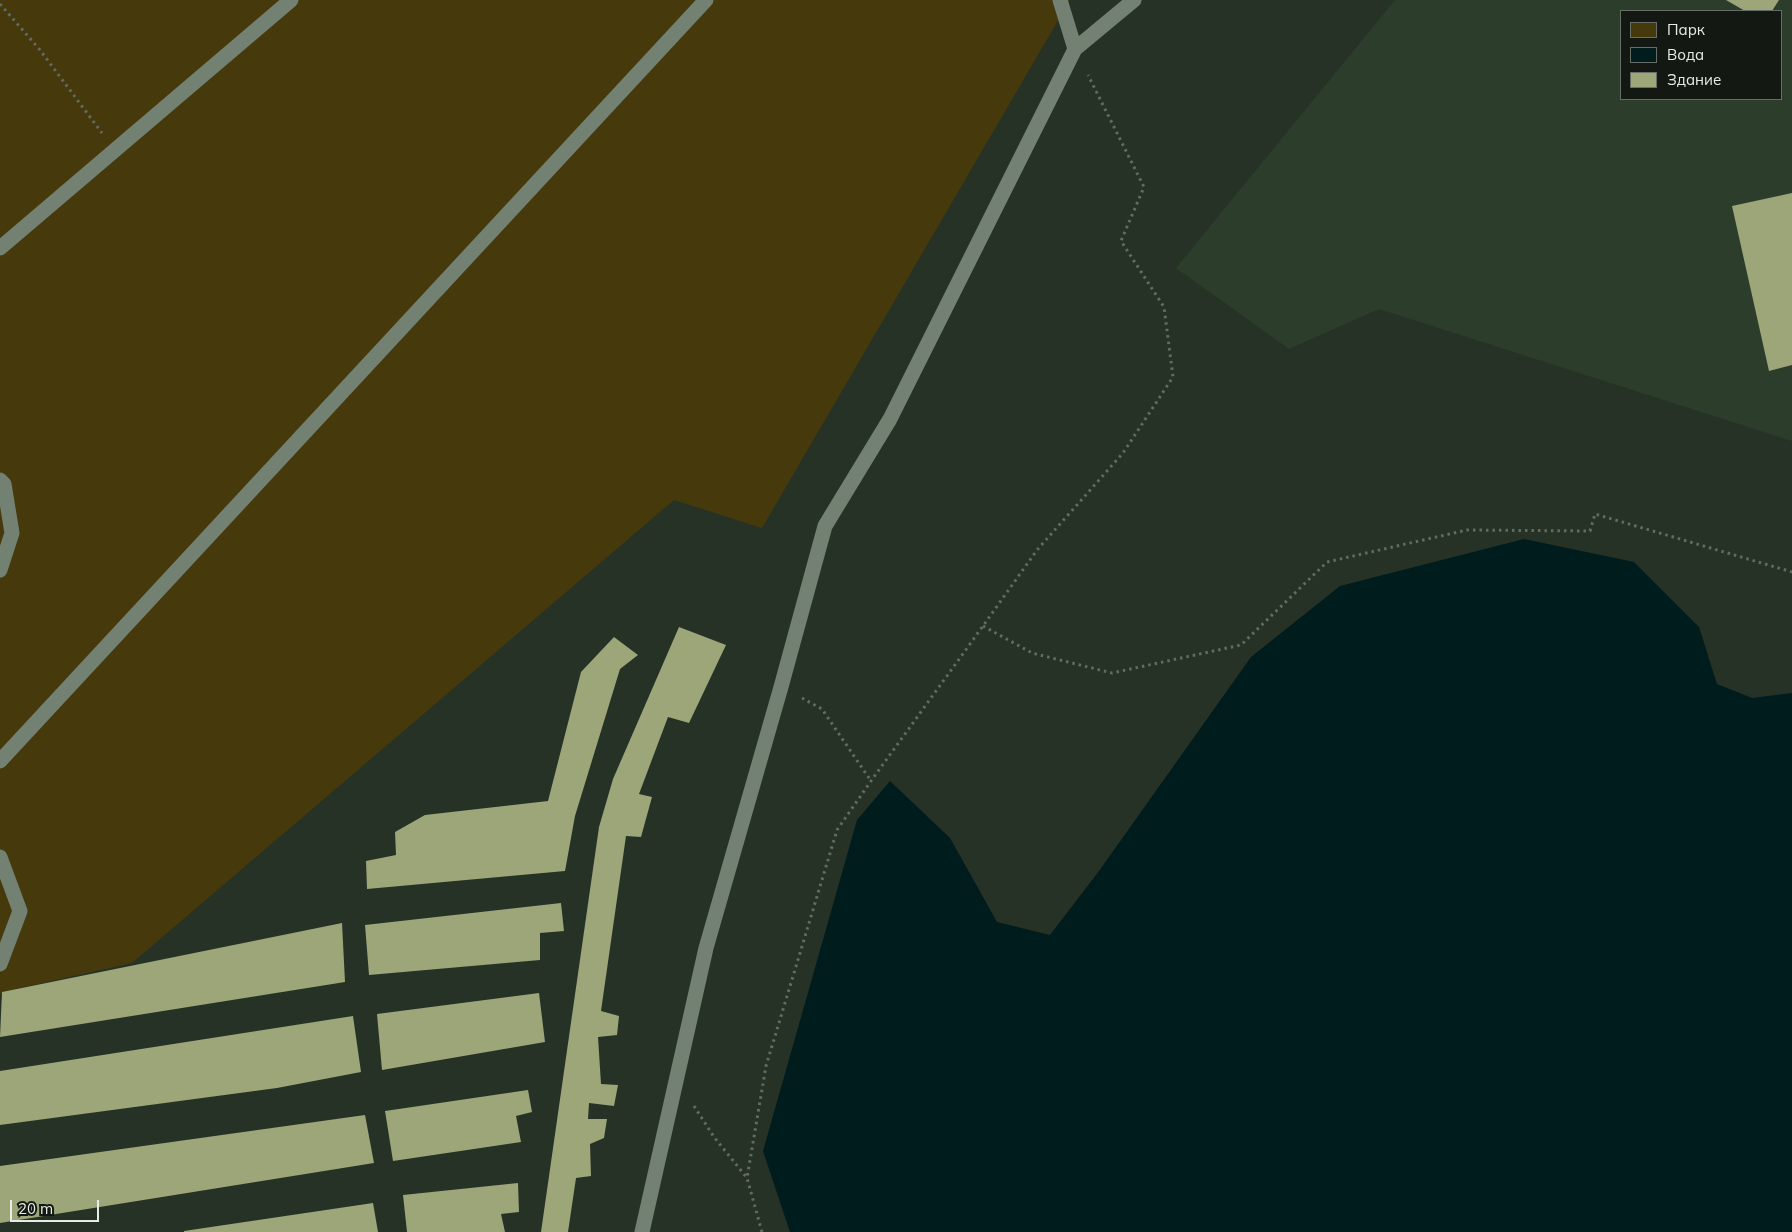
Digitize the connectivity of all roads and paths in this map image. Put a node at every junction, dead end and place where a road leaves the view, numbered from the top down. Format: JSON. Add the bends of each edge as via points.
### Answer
{"nodes":[{"id":1,"x":291,"y":0,"type":"edge"},
{"id":2,"x":706,"y":0,"type":"edge"},
{"id":3,"x":1060,"y":0,"type":"edge"},
{"id":4,"x":1134,"y":0,"type":"edge"},
{"id":5,"x":0,"y":4,"type":"edge"},
{"id":6,"x":1075,"y":49,"type":"junction"},
{"id":7,"x":115,"y":150,"type":"junction"},
{"id":8,"x":0,"y":248,"type":"edge"},
{"id":9,"x":0,"y":480,"type":"edge"},
{"id":10,"x":0,"y":570,"type":"edge"},
{"id":11,"x":1792,"y":572,"type":"edge"},
{"id":12,"x":984,"y":626,"type":"junction"},
{"id":13,"x":781,"y":687,"type":"junction"},
{"id":14,"x":0,"y":761,"type":"edge"},
{"id":15,"x":871,"y":780,"type":"junction"},
{"id":16,"x":0,"y":857,"type":"edge"},
{"id":17,"x":0,"y":964,"type":"edge"},
{"id":18,"x":676,"y":1078,"type":"junction"},
{"id":19,"x":747,"y":1178,"type":"junction"},
{"id":20,"x":642,"y":1232,"type":"edge"},
{"id":21,"x":762,"y":1232,"type":"edge"}],
"edges":[{"from":1,"to":7,"type":"lane"},
{"from":2,"to":14,"type":"lane"},
{"from":3,"to":6,"type":"lane"},
{"from":4,"to":6,"type":"lane"},
{"from":5,"to":7,"type":"path","via":[[40,50]]},
{"from":6,"to":12,"type":"path","via":[[1144,187],[1121,241],[1164,307],[1173,377],[1123,453],[1037,550]]},
{"from":6,"to":13,"type":"lane","via":[[890,419],[825,526]]},
{"from":7,"to":8,"type":"lane"},
{"from":9,"to":10,"type":"lane","via":[[4,484],[12,533]]},
{"from":11,"to":12,"type":"path","via":[[1595,514],[1590,531],[1466,530],[1327,562],[1241,645],[1112,673],[1032,653]]},
{"from":12,"to":15,"type":"path"},
{"from":13,"to":15,"type":"path","via":[[822,709]]},
{"from":13,"to":18,"type":"lane","via":[[706,948]]},
{"from":15,"to":19,"type":"path","via":[[837,830],[766,1066]]},
{"from":16,"to":17,"type":"lane","via":[[20,911]]},
{"from":18,"to":19,"type":"path","via":[[714,1137]]},
{"from":18,"to":20,"type":"lane"},
{"from":19,"to":21,"type":"path"}]}
